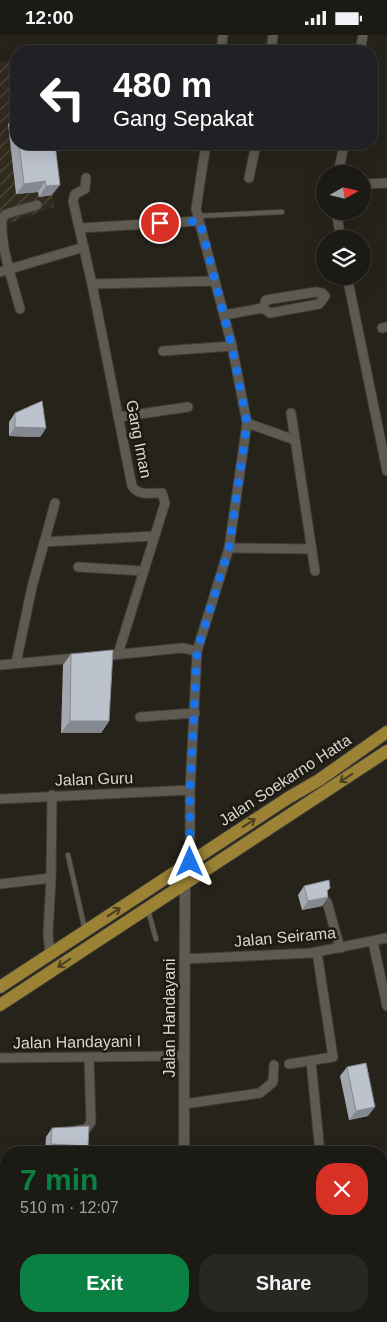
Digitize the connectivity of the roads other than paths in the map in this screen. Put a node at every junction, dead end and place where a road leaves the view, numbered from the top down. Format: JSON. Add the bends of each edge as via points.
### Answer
{"nodes":[{"id":1,"x":205,"y":150,"type":"edge"},
{"id":2,"x":255,"y":150,"type":"edge"},
{"id":3,"x":343,"y":150,"type":"edge"},
{"id":4,"x":340,"y":165,"type":"edge"},
{"id":5,"x":86,"y":178,"type":"dead end"},
{"id":6,"x":249,"y":178,"type":"dead end"},
{"id":7,"x":371,"y":183,"type":"edge"},
{"id":8,"x":387,"y":183,"type":"edge"},
{"id":9,"x":37,"y":205,"type":"dead end"},
{"id":10,"x":282,"y":212,"type":"dead end"},
{"id":11,"x":199,"y":219,"type":"junction"},
{"id":12,"x":80,"y":228,"type":"junction"},
{"id":13,"x":84,"y":247,"type":"junction"},
{"id":14,"x":10,"y":269,"type":"junction"},
{"id":15,"x":0,"y":272,"type":"edge"},
{"id":16,"x":215,"y":281,"type":"junction"},
{"id":17,"x":92,"y":284,"type":"junction"},
{"id":18,"x":350,"y":285,"type":"edge"},
{"id":19,"x":263,"y":308,"type":"junction"},
{"id":20,"x":20,"y":309,"type":"dead end"},
{"id":21,"x":224,"y":315,"type":"junction"},
{"id":22,"x":232,"y":347,"type":"junction"},
{"id":23,"x":163,"y":351,"type":"dead end"},
{"id":24,"x":188,"y":407,"type":"dead end"},
{"id":25,"x":291,"y":413,"type":"dead end"},
{"id":26,"x":119,"y":417,"type":"junction"},
{"id":27,"x":247,"y":423,"type":"junction"},
{"id":28,"x":295,"y":440,"type":"junction"},
{"id":29,"x":387,"y":471,"type":"edge"},
{"id":30,"x":55,"y":503,"type":"dead end"},
{"id":31,"x":154,"y":536,"type":"junction"},
{"id":32,"x":44,"y":542,"type":"junction"},
{"id":33,"x":229,"y":548,"type":"junction"},
{"id":34,"x":312,"y":549,"type":"junction"},
{"id":35,"x":78,"y":567,"type":"dead end"},
{"id":36,"x":143,"y":571,"type":"junction"},
{"id":37,"x":316,"y":571,"type":"dead end"},
{"id":38,"x":197,"y":651,"type":"junction"},
{"id":39,"x":118,"y":654,"type":"junction"},
{"id":40,"x":98,"y":656,"type":"edge"},
{"id":41,"x":88,"y":657,"type":"edge"},
{"id":42,"x":16,"y":663,"type":"junction"},
{"id":43,"x":0,"y":665,"type":"edge"},
{"id":44,"x":195,"y":713,"type":"junction"},
{"id":45,"x":140,"y":717,"type":"dead end"},
{"id":46,"x":387,"y":733,"type":"edge"},
{"id":47,"x":372,"y":742,"type":"junction"},
{"id":48,"x":384,"y":753,"type":"edge"},
{"id":49,"x":190,"y":790,"type":"junction"},
{"id":50,"x":52,"y":795,"type":"junction"},
{"id":51,"x":0,"y":799,"type":"edge"},
{"id":52,"x":68,"y":855,"type":"dead end"},
{"id":53,"x":190,"y":862,"type":"junction"},
{"id":54,"x":51,"y":878,"type":"junction"},
{"id":55,"x":0,"y":884,"type":"edge"},
{"id":56,"x":185,"y":884,"type":"junction"},
{"id":57,"x":327,"y":902,"type":"edge"},
{"id":58,"x":147,"y":908,"type":"junction"},
{"id":59,"x":85,"y":931,"type":"junction"},
{"id":60,"x":387,"y":938,"type":"edge"},
{"id":61,"x":156,"y":939,"type":"dead end"},
{"id":62,"x":373,"y":942,"type":"junction"},
{"id":63,"x":340,"y":948,"type":"junction"},
{"id":64,"x":317,"y":952,"type":"junction"},
{"id":65,"x":50,"y":954,"type":"junction"},
{"id":66,"x":185,"y":959,"type":"junction"},
{"id":67,"x":0,"y":987,"type":"edge"},
{"id":68,"x":0,"y":1005,"type":"edge"},
{"id":69,"x":387,"y":1005,"type":"edge"},
{"id":70,"x":184,"y":1055,"type":"junction"},
{"id":71,"x":89,"y":1057,"type":"junction"},
{"id":72,"x":0,"y":1058,"type":"edge"},
{"id":73,"x":311,"y":1061,"type":"junction"},
{"id":74,"x":289,"y":1064,"type":"dead end"},
{"id":75,"x":274,"y":1065,"type":"dead end"},
{"id":76,"x":184,"y":1104,"type":"junction"},
{"id":77,"x":67,"y":1130,"type":"edge"},
{"id":78,"x":182,"y":1146,"type":"edge"},
{"id":79,"x":319,"y":1146,"type":"edge"}],
"edges":[{"from":1,"to":11,"type":"street","via":[[196,209]]},
{"from":2,"to":6,"type":"street"},
{"from":3,"to":4,"type":"street"},
{"from":5,"to":12,"type":"street","name":"Gang Iman","via":[[85,189],[73,197]]},
{"from":7,"to":8,"type":"street"},
{"from":9,"to":14,"type":"street","via":[[2,218]]},
{"from":10,"to":11,"type":"lane"},
{"from":11,"to":12,"type":"street"},
{"from":11,"to":16,"type":"street"},
{"from":12,"to":13,"type":"street","name":"Gang Iman"},
{"from":13,"to":14,"type":"street"},
{"from":13,"to":17,"type":"street","name":"Gang Iman"},
{"from":14,"to":15,"type":"street"},
{"from":14,"to":20,"type":"street"},
{"from":16,"to":17,"type":"street"},
{"from":16,"to":21,"type":"street"},
{"from":17,"to":26,"type":"street","name":"Gang Iman"},
{"from":18,"to":29,"type":"street"},
{"from":19,"to":19,"type":"street","via":[[266,300],[316,292],[325,296],[319,305],[270,313]]},
{"from":19,"to":21,"type":"street"},
{"from":21,"to":22,"type":"street"},
{"from":22,"to":23,"type":"street"},
{"from":22,"to":27,"type":"street"},
{"from":24,"to":26,"type":"street"},
{"from":25,"to":28,"type":"street"},
{"from":26,"to":31,"type":"street","name":"Gang Iman","via":[[132,486],[141,493],[162,493],[165,496]]},
{"from":27,"to":28,"type":"street"},
{"from":27,"to":33,"type":"street"},
{"from":28,"to":34,"type":"street"},
{"from":30,"to":32,"type":"street"},
{"from":31,"to":32,"type":"street"},
{"from":31,"to":36,"type":"street","name":"Gang Iman"},
{"from":32,"to":42,"type":"street"},
{"from":33,"to":34,"type":"street"},
{"from":33,"to":38,"type":"street"},
{"from":34,"to":37,"type":"street"},
{"from":35,"to":36,"type":"street"},
{"from":36,"to":39,"type":"street","name":"Gang Iman"},
{"from":38,"to":39,"type":"street","via":[[182,648]]},
{"from":38,"to":44,"type":"street"},
{"from":39,"to":40,"type":"street"},
{"from":41,"to":42,"type":"street"},
{"from":42,"to":43,"type":"street"},
{"from":44,"to":45,"type":"street"},
{"from":44,"to":49,"type":"street"},
{"from":46,"to":47,"type":"main road","name":"Jalan Soekarno Hatta"},
{"from":47,"to":48,"type":"main road"},
{"from":53,"to":47,"type":"main road","name":"Jalan Soekarno Hatta","one_way":true,"via":[[319,780]]},
{"from":48,"to":56,"type":"main road","name":"Jalan Soekarno Hatta","one_way":true},
{"from":49,"to":50,"type":"street","name":"Jalan Guru"},
{"from":49,"to":53,"type":"street"},
{"from":50,"to":51,"type":"street","name":"Jalan Guru"},
{"from":50,"to":54,"type":"street"},
{"from":52,"to":59,"type":"lane"},
{"from":59,"to":53,"type":"main road","name":"Jalan Soekarno Hatta","one_way":true},
{"from":54,"to":55,"type":"street"},
{"from":54,"to":65,"type":"street"},
{"from":56,"to":58,"type":"main road","name":"Jalan Soekarno Hatta"},
{"from":56,"to":66,"type":"street","name":"Jalan Handayani"},
{"from":57,"to":63,"type":"street"},
{"from":58,"to":61,"type":"lane"},
{"from":58,"to":68,"type":"main road","name":"Jalan Soekarno Hatta","one_way":true},
{"from":59,"to":65,"type":"main road","name":"Jalan Soekarno Hatta"},
{"from":60,"to":62,"type":"street","name":"Jalan Seirama"},
{"from":62,"to":63,"type":"street","name":"Jalan Seirama"},
{"from":62,"to":69,"type":"street"},
{"from":63,"to":64,"type":"street","name":"Jalan Seirama"},
{"from":64,"to":66,"type":"street","name":"Jalan Seirama"},
{"from":64,"to":73,"type":"street","via":[[333,1055],[332,1059]]},
{"from":65,"to":67,"type":"main road","name":"Jalan Soekarno Hatta"},
{"from":66,"to":70,"type":"street","name":"Jalan Handayani"},
{"from":70,"to":71,"type":"street","name":"Jalan Handayani I"},
{"from":70,"to":76,"type":"street","name":"Jalan Handayani"},
{"from":71,"to":72,"type":"street","name":"Jalan Handayani I"},
{"from":71,"to":77,"type":"street","via":[[91,1122],[86,1129]]},
{"from":73,"to":74,"type":"street"},
{"from":73,"to":79,"type":"street"},
{"from":75,"to":76,"type":"street","via":[[273,1082],[260,1093]]},
{"from":76,"to":78,"type":"street","name":"Jalan Handayani"}]}
